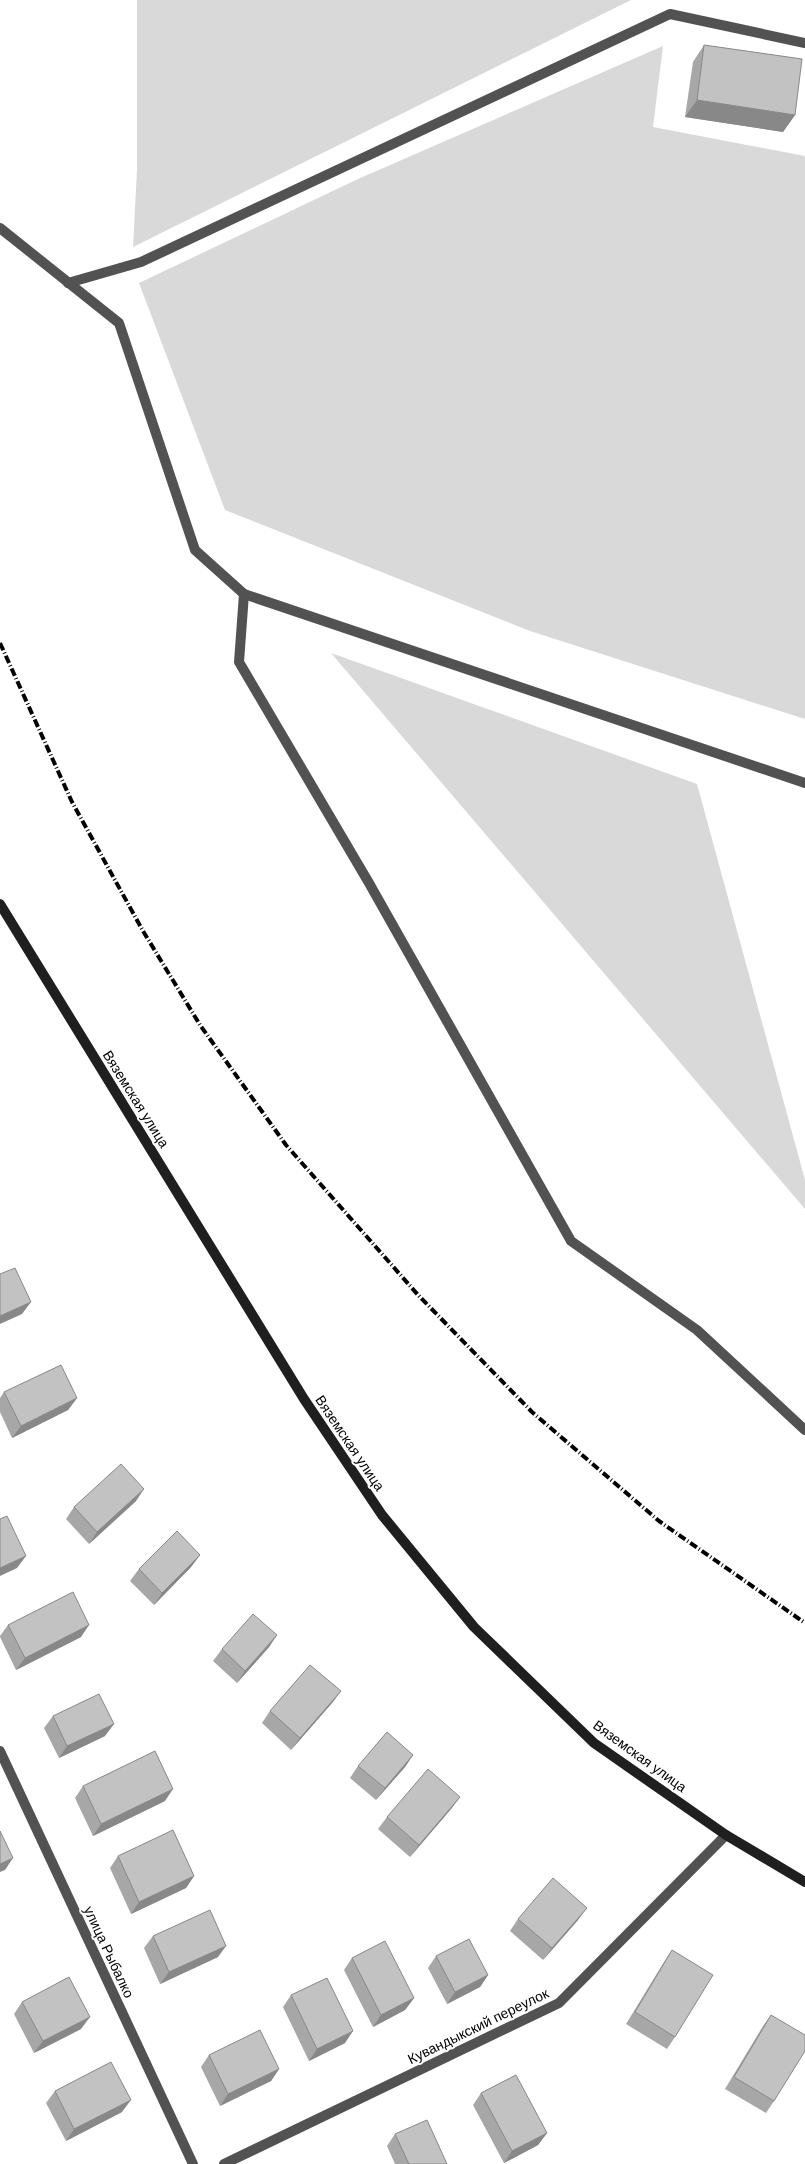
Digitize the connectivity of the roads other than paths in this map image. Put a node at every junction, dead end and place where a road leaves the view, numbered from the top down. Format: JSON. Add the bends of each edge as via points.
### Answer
{"nodes":[{"id":1,"x":805,"y":43,"type":"edge"},
{"id":2,"x":0,"y":228,"type":"edge"},
{"id":3,"x":68,"y":283,"type":"junction"},
{"id":4,"x":244,"y":594,"type":"junction"},
{"id":5,"x":805,"y":784,"type":"edge"},
{"id":6,"x":0,"y":904,"type":"edge"},
{"id":7,"x":805,"y":1430,"type":"edge"},
{"id":8,"x":0,"y":1751,"type":"edge"},
{"id":9,"x":726,"y":1835,"type":"junction"},
{"id":10,"x":805,"y":1882,"type":"edge"},
{"id":11,"x":193,"y":2164,"type":"edge"},
{"id":12,"x":224,"y":2164,"type":"edge"}],
"edges":[{"from":1,"to":3,"type":"street","via":[[670,14],[141,262]]},
{"from":2,"to":3,"type":"street"},
{"from":3,"to":4,"type":"street","via":[[119,323],[195,550]]},
{"from":4,"to":5,"type":"street"},
{"from":4,"to":7,"type":"street","via":[[239,662],[369,883],[571,1241],[696,1330]]},
{"from":6,"to":9,"type":"main road","name":"Вяземская улица","via":[[299,1391],[382,1515],[474,1627],[594,1743]]},
{"from":8,"to":11,"type":"street","name":"улица Рыбалко"},
{"from":9,"to":10,"type":"main road","name":"Вяземская улица"},
{"from":9,"to":12,"type":"street","name":"Кувандыкский переулок","via":[[559,2003]]}]}
